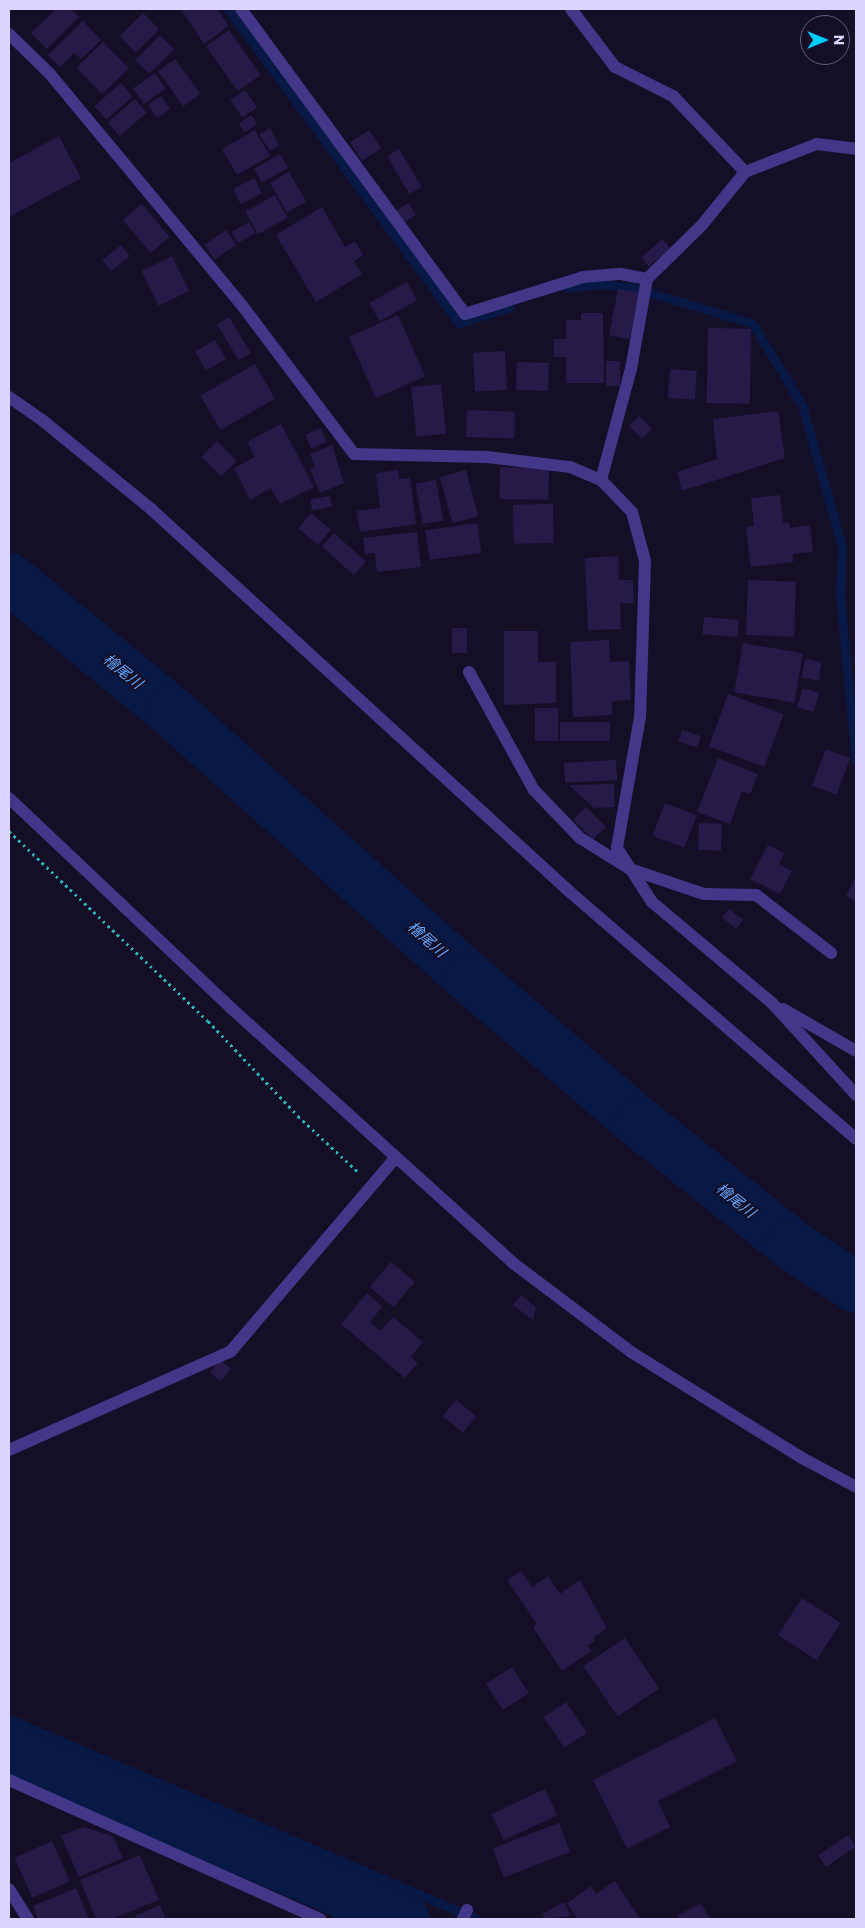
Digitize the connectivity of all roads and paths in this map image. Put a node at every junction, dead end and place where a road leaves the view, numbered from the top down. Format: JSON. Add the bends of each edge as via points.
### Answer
{"nodes":[{"id":1,"x":241,"y":9,"type":"edge"},
{"id":2,"x":571,"y":9,"type":"edge"},
{"id":3,"x":9,"y":34,"type":"edge"},
{"id":4,"x":856,"y":149,"type":"edge"},
{"id":5,"x":745,"y":172,"type":"junction"},
{"id":6,"x":648,"y":279,"type":"junction"},
{"id":7,"x":9,"y":397,"type":"edge"},
{"id":8,"x":601,"y":480,"type":"junction"},
{"id":9,"x":470,"y":672,"type":"dead end"},
{"id":10,"x":9,"y":798,"type":"edge"},
{"id":11,"x":9,"y":831,"type":"edge"},
{"id":12,"x":630,"y":869,"type":"junction"},
{"id":13,"x":831,"y":953,"type":"dead end"},
{"id":14,"x":772,"y":1003,"type":"junction"},
{"id":15,"x":856,"y":1051,"type":"edge"},
{"id":16,"x":856,"y":1095,"type":"edge"},
{"id":17,"x":856,"y":1139,"type":"edge"},
{"id":18,"x":395,"y":1158,"type":"junction"},
{"id":19,"x":372,"y":1184,"type":"junction"},
{"id":20,"x":9,"y":1450,"type":"edge"},
{"id":21,"x":856,"y":1486,"type":"edge"},
{"id":22,"x":9,"y":1780,"type":"edge"},
{"id":23,"x":9,"y":1889,"type":"edge"},
{"id":24,"x":28,"y":1919,"type":"edge"},
{"id":25,"x":320,"y":1919,"type":"edge"}],
"edges":[{"from":1,"to":6,"type":"street","via":[[465,314],[583,277],[621,274]]},
{"from":2,"to":5,"type":"street","via":[[615,66],[673,96]]},
{"from":3,"to":8,"type":"street","via":[[50,74],[228,288],[354,454],[487,457],[570,467]]},
{"from":4,"to":5,"type":"street","via":[[817,144]]},
{"from":5,"to":6,"type":"street","via":[[702,225]]},
{"from":6,"to":8,"type":"street","via":[[631,369]]},
{"from":7,"to":17,"type":"street","via":[[42,420],[151,510],[570,892]]},
{"from":8,"to":12,"type":"street","via":[[632,512],[645,561],[640,717],[617,848]]},
{"from":9,"to":12,"type":"street","via":[[534,790],[580,838]]},
{"from":10,"to":18,"type":"street"},
{"from":11,"to":19,"type":"path","via":[[208,1021],[298,1116]]},
{"from":12,"to":13,"type":"street","via":[[704,894],[756,895]]},
{"from":12,"to":14,"type":"street","via":[[652,902]]},
{"from":14,"to":15,"type":"street"},
{"from":14,"to":16,"type":"street"},
{"from":18,"to":19,"type":"street"},
{"from":18,"to":21,"type":"street","via":[[513,1263],[631,1352],[802,1458]]},
{"from":19,"to":20,"type":"street","via":[[231,1351]]},
{"from":22,"to":25,"type":"street"},
{"from":23,"to":24,"type":"street"}]}
